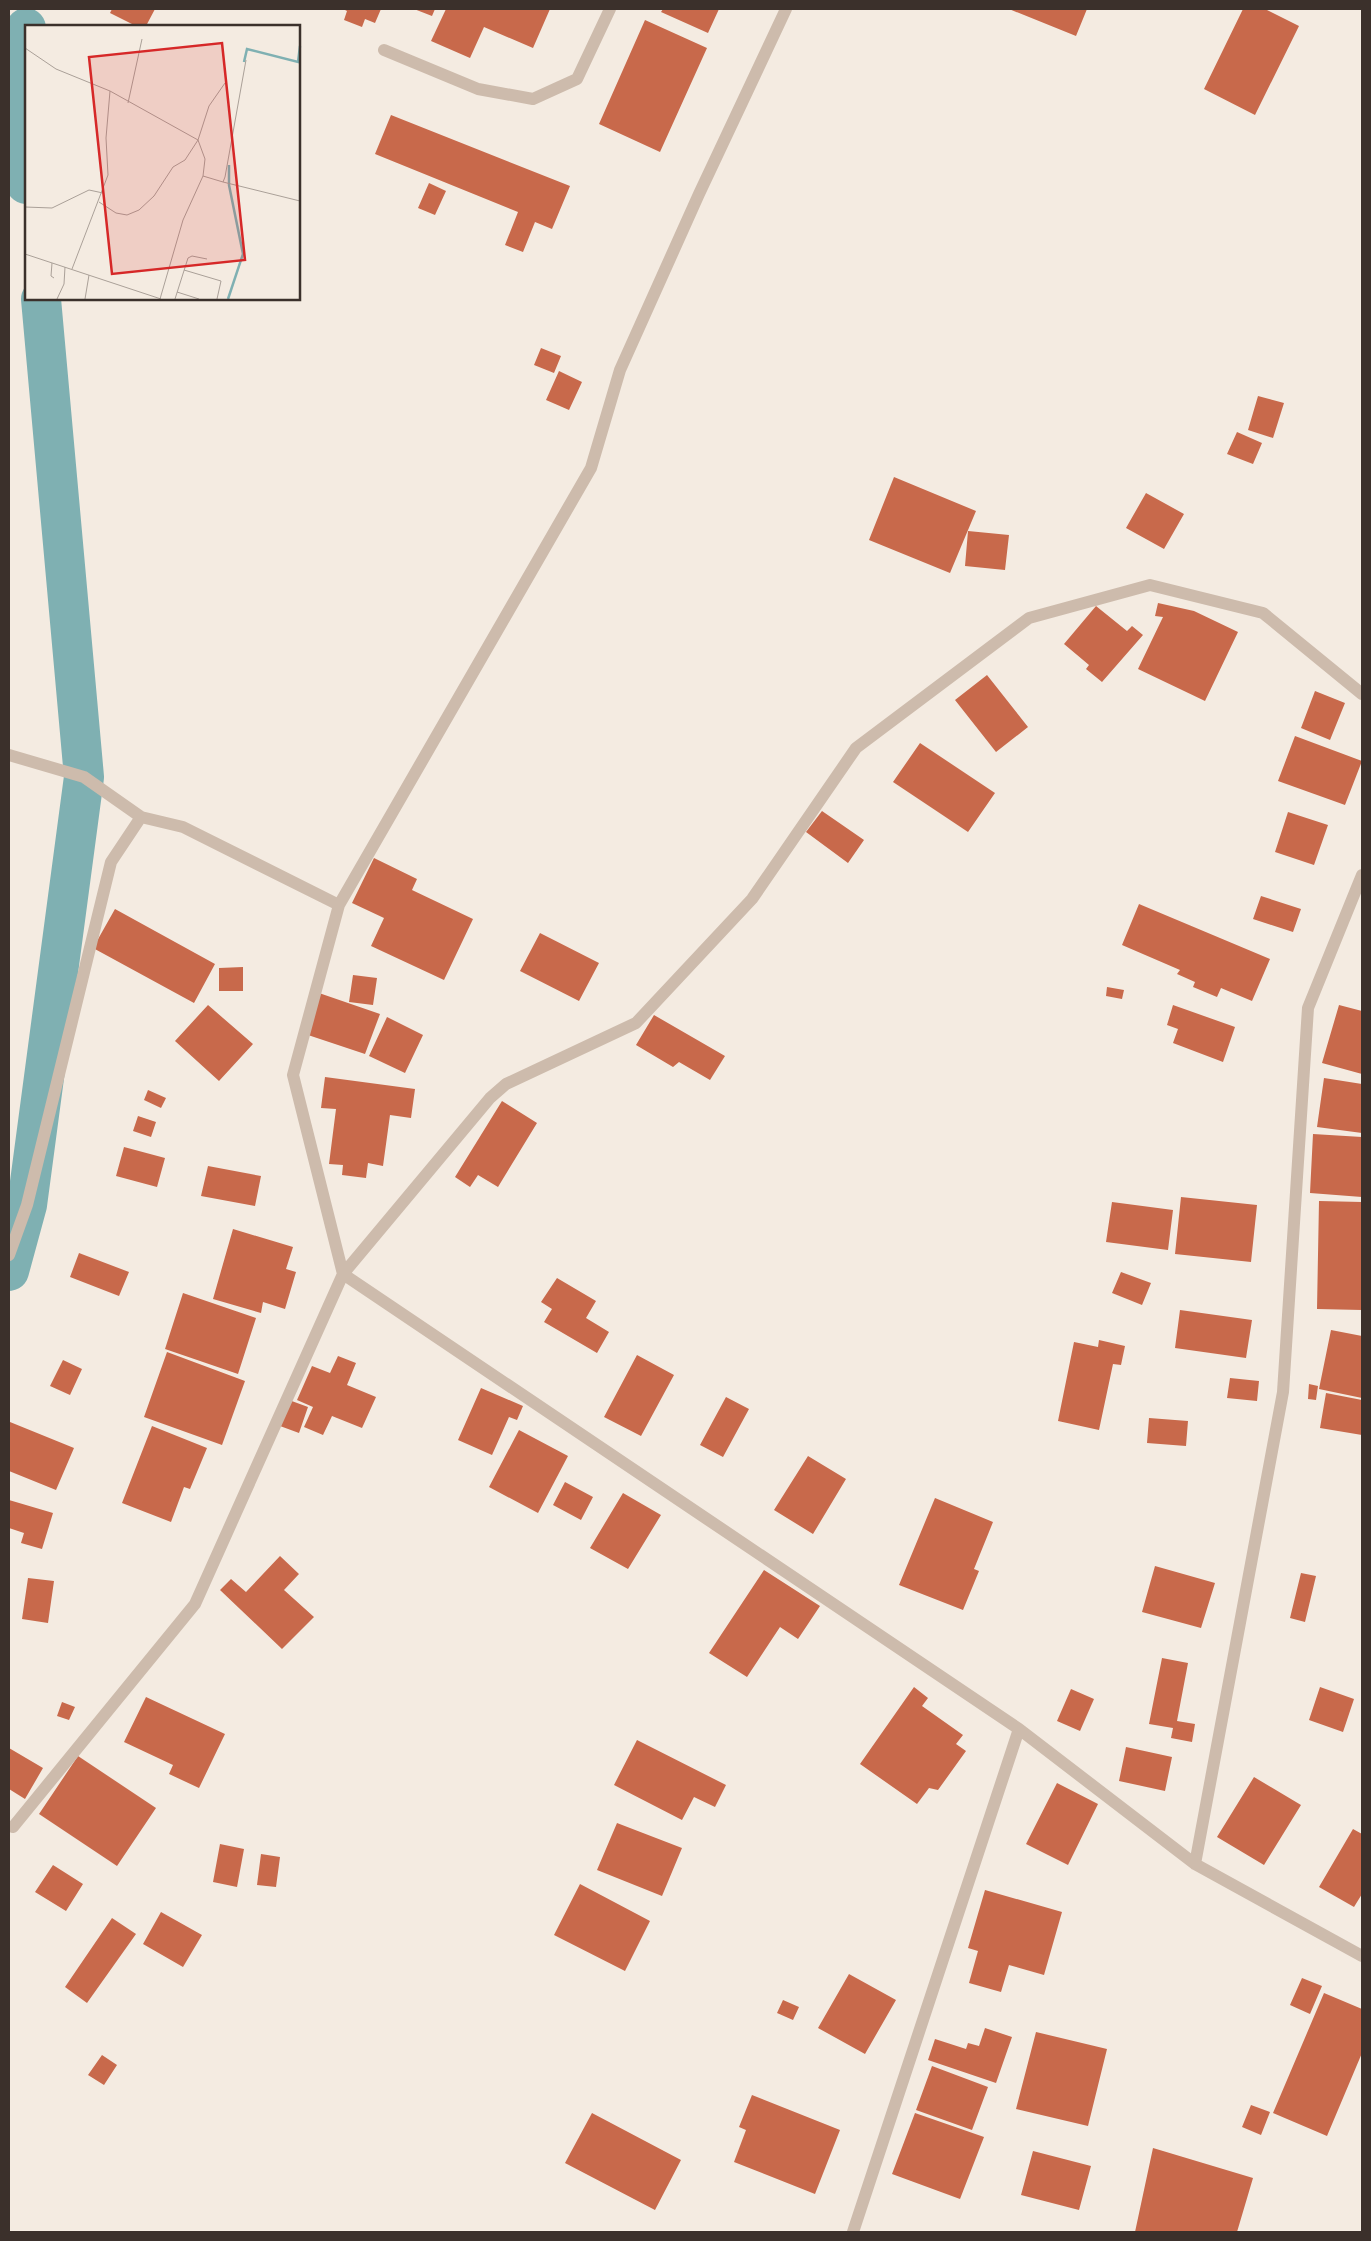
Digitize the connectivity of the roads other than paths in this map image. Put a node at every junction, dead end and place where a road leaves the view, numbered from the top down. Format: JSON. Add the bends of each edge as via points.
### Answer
{"nodes":[{"id":1,"x":610,"y":9,"type":"edge"},
{"id":2,"x":786,"y":9,"type":"edge"},
{"id":3,"x":384,"y":50,"type":"dead end"},
{"id":4,"x":1362,"y":694,"type":"edge"},
{"id":5,"x":9,"y":755,"type":"edge"},
{"id":6,"x":141,"y":817,"type":"junction"},
{"id":7,"x":1362,"y":875,"type":"edge"},
{"id":8,"x":338,"y":905,"type":"junction"},
{"id":9,"x":9,"y":1254,"type":"edge"},
{"id":10,"x":343,"y":1274,"type":"junction"},
{"id":11,"x":1019,"y":1729,"type":"junction"},
{"id":12,"x":13,"y":1827,"type":"dead end"},
{"id":13,"x":1195,"y":1864,"type":"junction"},
{"id":14,"x":1362,"y":1956,"type":"edge"},
{"id":15,"x":853,"y":2232,"type":"edge"}],
"edges":[{"from":1,"to":3,"type":"street","via":[[577,79],[533,99],[478,89]]},
{"from":2,"to":8,"type":"street","via":[[620,370],[591,468]]},
{"from":4,"to":10,"type":"street","via":[[1264,613],[1150,586],[1029,618],[856,748],[752,899],[636,1022],[506,1084],[490,1098]]},
{"from":5,"to":6,"type":"street","via":[[84,776]]},
{"from":6,"to":8,"type":"street","via":[[183,826]]},
{"from":6,"to":9,"type":"street","via":[[111,862],[27,1205]]},
{"from":7,"to":13,"type":"street","via":[[1308,1008],[1283,1392]]},
{"from":8,"to":10,"type":"street","via":[[293,1075]]},
{"from":10,"to":11,"type":"street"},
{"from":10,"to":12,"type":"street","via":[[196,1604]]},
{"from":11,"to":13,"type":"street"},
{"from":11,"to":15,"type":"street"},
{"from":13,"to":14,"type":"street"}]}
